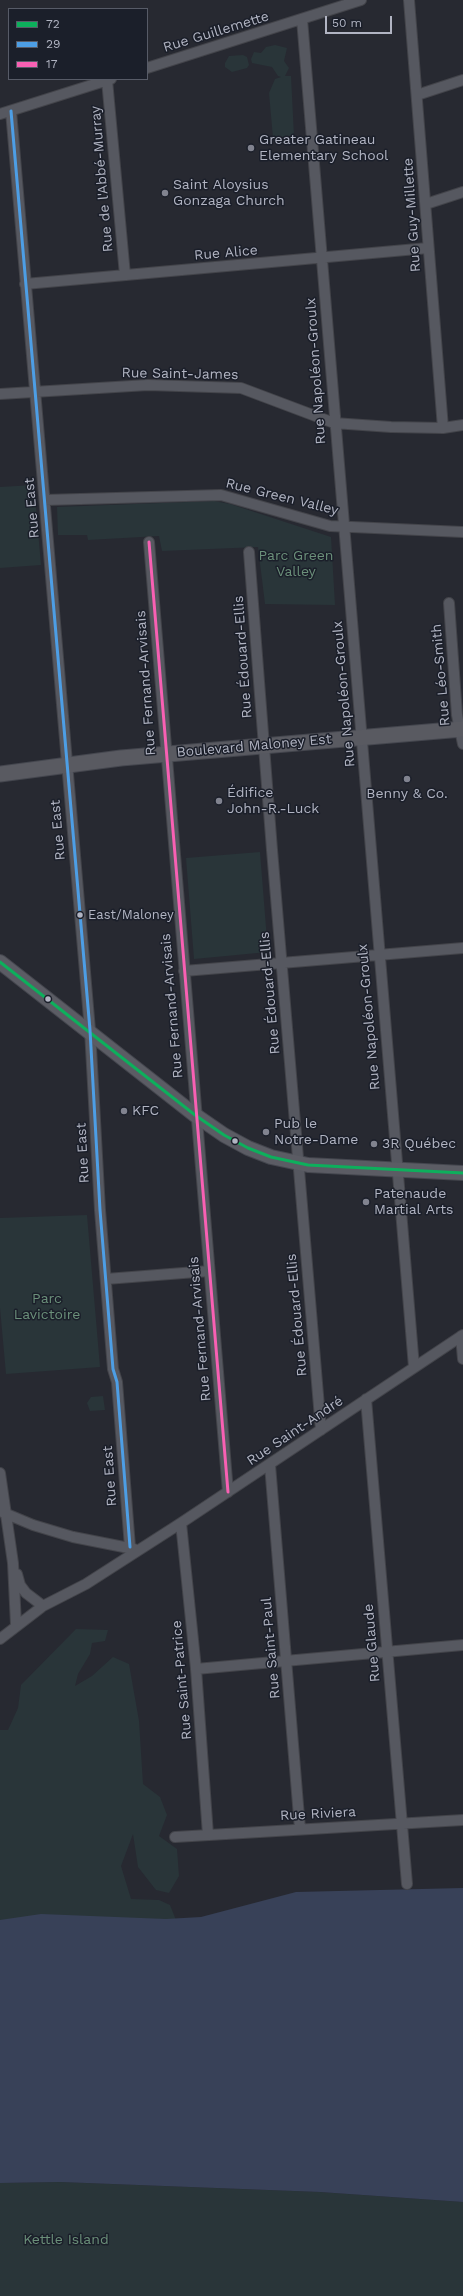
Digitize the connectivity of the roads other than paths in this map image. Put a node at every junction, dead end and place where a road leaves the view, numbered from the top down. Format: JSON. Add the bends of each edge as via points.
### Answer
{"nodes":[{"id":1,"x":361,"y":0,"type":"edge"},
{"id":2,"x":409,"y":0,"type":"edge"},
{"id":3,"x":302,"y":19,"type":"junction"},
{"id":4,"x":148,"y":68,"type":"edge"},
{"id":5,"x":109,"y":80,"type":"edge"},
{"id":6,"x":463,"y":80,"type":"edge"},
{"id":7,"x":417,"y":95,"type":"junction"},
{"id":8,"x":11,"y":111,"type":"junction"},
{"id":9,"x":0,"y":114,"type":"edge"},
{"id":10,"x":463,"y":192,"type":"edge"},
{"id":11,"x":426,"y":204,"type":"junction"},
{"id":12,"x":428,"y":248,"type":"junction"},
{"id":13,"x":322,"y":258,"type":"junction"},
{"id":14,"x":125,"y":275,"type":"junction"},
{"id":15,"x":25,"y":284,"type":"junction"},
{"id":16,"x":35,"y":391,"type":"junction"},
{"id":17,"x":0,"y":394,"type":"edge"},
{"id":18,"x":334,"y":423,"type":"junction"},
{"id":19,"x":463,"y":425,"type":"edge"},
{"id":20,"x":443,"y":428,"type":"junction"},
{"id":21,"x":46,"y":500,"type":"junction"},
{"id":22,"x":344,"y":527,"type":"junction"},
{"id":23,"x":463,"y":532,"type":"edge"},
{"id":24,"x":149,"y":542,"type":"dead end"},
{"id":25,"x":250,"y":552,"type":"dead end"},
{"id":26,"x":449,"y":603,"type":"dead end"},
{"id":27,"x":462,"y":733,"type":"edge"},
{"id":28,"x":362,"y":736,"type":"junction"},
{"id":29,"x":264,"y":745,"type":"junction"},
{"id":30,"x":166,"y":754,"type":"junction"},
{"id":31,"x":66,"y":764,"type":"junction"},
{"id":32,"x":0,"y":774,"type":"edge"},
{"id":33,"x":463,"y":948,"type":"edge"},
{"id":34,"x":378,"y":955,"type":"junction"},
{"id":35,"x":0,"y":962,"type":"edge"},
{"id":36,"x":281,"y":963,"type":"junction"},
{"id":37,"x":184,"y":971,"type":"junction"},
{"id":38,"x":90,"y":1030,"type":"junction"},
{"id":39,"x":195,"y":1115,"type":"junction"},
{"id":40,"x":298,"y":1164,"type":"junction"},
{"id":41,"x":396,"y":1171,"type":"junction"},
{"id":42,"x":463,"y":1173,"type":"edge"},
{"id":43,"x":209,"y":1271,"type":"junction"},
{"id":44,"x":106,"y":1279,"type":"junction"},
{"id":45,"x":462,"y":1335,"type":"edge"},
{"id":46,"x":463,"y":1359,"type":"edge"},
{"id":47,"x":414,"y":1367,"type":"junction"},
{"id":48,"x":366,"y":1399,"type":"junction"},
{"id":49,"x":321,"y":1430,"type":"junction"},
{"id":50,"x":270,"y":1465,"type":"junction"},
{"id":51,"x":0,"y":1473,"type":"edge"},
{"id":52,"x":228,"y":1492,"type":"junction"},
{"id":53,"x":3,"y":1513,"type":"edge"},
{"id":54,"x":181,"y":1523,"type":"junction"},
{"id":55,"x":134,"y":1549,"type":"junction"},
{"id":56,"x":13,"y":1563,"type":"junction"},
{"id":57,"x":43,"y":1606,"type":"junction"},
{"id":58,"x":16,"y":1625,"type":"junction"},
{"id":59,"x":0,"y":1639,"type":"edge"},
{"id":60,"x":463,"y":1645,"type":"edge"},
{"id":61,"x":387,"y":1652,"type":"junction"},
{"id":62,"x":286,"y":1661,"type":"junction"},
{"id":63,"x":196,"y":1668,"type":"junction"},
{"id":64,"x":463,"y":1820,"type":"edge"},
{"id":65,"x":402,"y":1823,"type":"junction"},
{"id":66,"x":300,"y":1830,"type":"junction"},
{"id":67,"x":208,"y":1835,"type":"junction"},
{"id":68,"x":175,"y":1837,"type":"dead end"},
{"id":69,"x":407,"y":1884,"type":"dead end"}],
"edges":[{"from":1,"to":3,"type":"street","name":"Rue Guillemette"},
{"from":2,"to":7,"type":"street","name":"Rue Guy-Millette"},
{"from":3,"to":4,"type":"street","name":"Rue Guillemette"},
{"from":3,"to":13,"type":"street","name":"Rue Napoléon-Groulx"},
{"from":5,"to":8,"type":"street"},
{"from":5,"to":14,"type":"street","name":"Rue de l'Abbé-Murray"},
{"from":6,"to":7,"type":"street"},
{"from":7,"to":11,"type":"street","name":"Rue Guy-Millette"},
{"from":8,"to":9,"type":"street"},
{"from":8,"to":15,"type":"street","name":"Rue East"},
{"from":10,"to":11,"type":"street"},
{"from":11,"to":12,"type":"street","name":"Rue Guy-Millette"},
{"from":12,"to":13,"type":"street","name":"Rue Alice"},
{"from":12,"to":20,"type":"street","name":"Rue Guy-Millette"},
{"from":13,"to":14,"type":"street","name":"Rue Alice"},
{"from":13,"to":18,"type":"street","name":"Rue Napoléon-Groulx"},
{"from":14,"to":15,"type":"street","name":"Rue Alice"},
{"from":15,"to":16,"type":"street","name":"Rue East"},
{"from":16,"to":17,"type":"street","name":"Rue Saint-James"},
{"from":16,"to":18,"type":"street","name":"Rue Saint-James","via":[[148,385],[241,388]]},
{"from":16,"to":21,"type":"street","name":"Rue East"},
{"from":18,"to":20,"type":"street","name":"Rue Saint-James"},
{"from":18,"to":22,"type":"street","name":"Rue Napoléon-Groulx"},
{"from":19,"to":20,"type":"street","name":"Rue Saint-James"},
{"from":21,"to":22,"type":"street","name":"Rue Green Valley","via":[[221,495],[330,526]]},
{"from":21,"to":31,"type":"street","name":"Rue East"},
{"from":22,"to":23,"type":"street","name":"Rue Green Valley"},
{"from":22,"to":28,"type":"street","name":"Rue Napoléon-Groulx"},
{"from":24,"to":30,"type":"street","name":"Rue Fernand-Arvisais"},
{"from":25,"to":29,"type":"street","name":"Rue Édouard-Ellis"},
{"from":26,"to":27,"type":"street","name":"Rue Léo-Smith"},
{"from":27,"to":28,"type":"main road","name":"Boulevard Maloney Est"},
{"from":28,"to":29,"type":"main road","name":"Boulevard Maloney Est"},
{"from":28,"to":34,"type":"street","name":"Rue Napoléon-Groulx"},
{"from":29,"to":30,"type":"main road","name":"Boulevard Maloney Est"},
{"from":29,"to":36,"type":"street","name":"Rue Édouard-Ellis"},
{"from":30,"to":31,"type":"main road","name":"Boulevard Maloney Est"},
{"from":30,"to":37,"type":"street","name":"Rue Fernand-Arvisais"},
{"from":31,"to":32,"type":"main road","name":"Boulevard Maloney Est"},
{"from":31,"to":38,"type":"street","name":"Rue East"},
{"from":33,"to":34,"type":"street"},
{"from":34,"to":36,"type":"street"},
{"from":34,"to":41,"type":"street","name":"Rue Napoléon-Groulx"},
{"from":35,"to":38,"type":"street"},
{"from":36,"to":37,"type":"street"},
{"from":36,"to":40,"type":"street","name":"Rue Édouard-Ellis"},
{"from":37,"to":39,"type":"street","name":"Rue Fernand-Arvisais"},
{"from":38,"to":39,"type":"street"},
{"from":38,"to":44,"type":"street","name":"Rue East"},
{"from":39,"to":40,"type":"street","via":[[248,1148]]},
{"from":39,"to":43,"type":"street","name":"Rue Fernand-Arvisais"},
{"from":40,"to":41,"type":"street"},
{"from":40,"to":49,"type":"street","name":"Rue Édouard-Ellis"},
{"from":41,"to":42,"type":"street"},
{"from":41,"to":47,"type":"street","name":"Rue Napoléon-Groulx"},
{"from":43,"to":44,"type":"street"},
{"from":43,"to":52,"type":"street","name":"Rue Fernand-Arvisais"},
{"from":44,"to":55,"type":"street","name":"Rue East","via":[[113,1369],[117,1382]]},
{"from":45,"to":46,"type":"street"},
{"from":45,"to":47,"type":"street","name":"Rue Saint-André"},
{"from":47,"to":48,"type":"street","name":"Rue Saint-André"},
{"from":48,"to":49,"type":"street","name":"Rue Saint-André"},
{"from":48,"to":61,"type":"street","name":"Rue Glaude"},
{"from":49,"to":50,"type":"street","name":"Rue Saint-André"},
{"from":50,"to":52,"type":"street","name":"Rue Saint-André"},
{"from":50,"to":62,"type":"street","name":"Rue Saint-Paul"},
{"from":51,"to":53,"type":"street"},
{"from":52,"to":54,"type":"street","name":"Rue Saint-André"},
{"from":53,"to":55,"type":"street","via":[[73,1537]]},
{"from":53,"to":56,"type":"street"},
{"from":54,"to":55,"type":"street","name":"Rue Saint-André"},
{"from":54,"to":63,"type":"street","name":"Rue Saint-Patrice"},
{"from":55,"to":57,"type":"street","name":"Rue Saint-André","via":[[86,1584]]},
{"from":56,"to":57,"type":"street","via":[[20,1585]]},
{"from":56,"to":58,"type":"street"},
{"from":57,"to":58,"type":"street","name":"Rue Saint-André"},
{"from":58,"to":59,"type":"street","name":"Rue Saint-André"},
{"from":60,"to":61,"type":"street"},
{"from":61,"to":62,"type":"street"},
{"from":61,"to":65,"type":"street","name":"Rue Glaude"},
{"from":62,"to":63,"type":"street"},
{"from":62,"to":66,"type":"street","name":"Rue Saint-Paul"},
{"from":63,"to":67,"type":"street","name":"Rue Saint-Patrice"},
{"from":64,"to":65,"type":"street","name":"Rue Riviera"},
{"from":65,"to":66,"type":"street","name":"Rue Riviera"},
{"from":65,"to":69,"type":"street","name":"Rue Glaude"},
{"from":66,"to":67,"type":"street","name":"Rue Riviera"},
{"from":67,"to":68,"type":"street","name":"Rue Riviera"}]}
